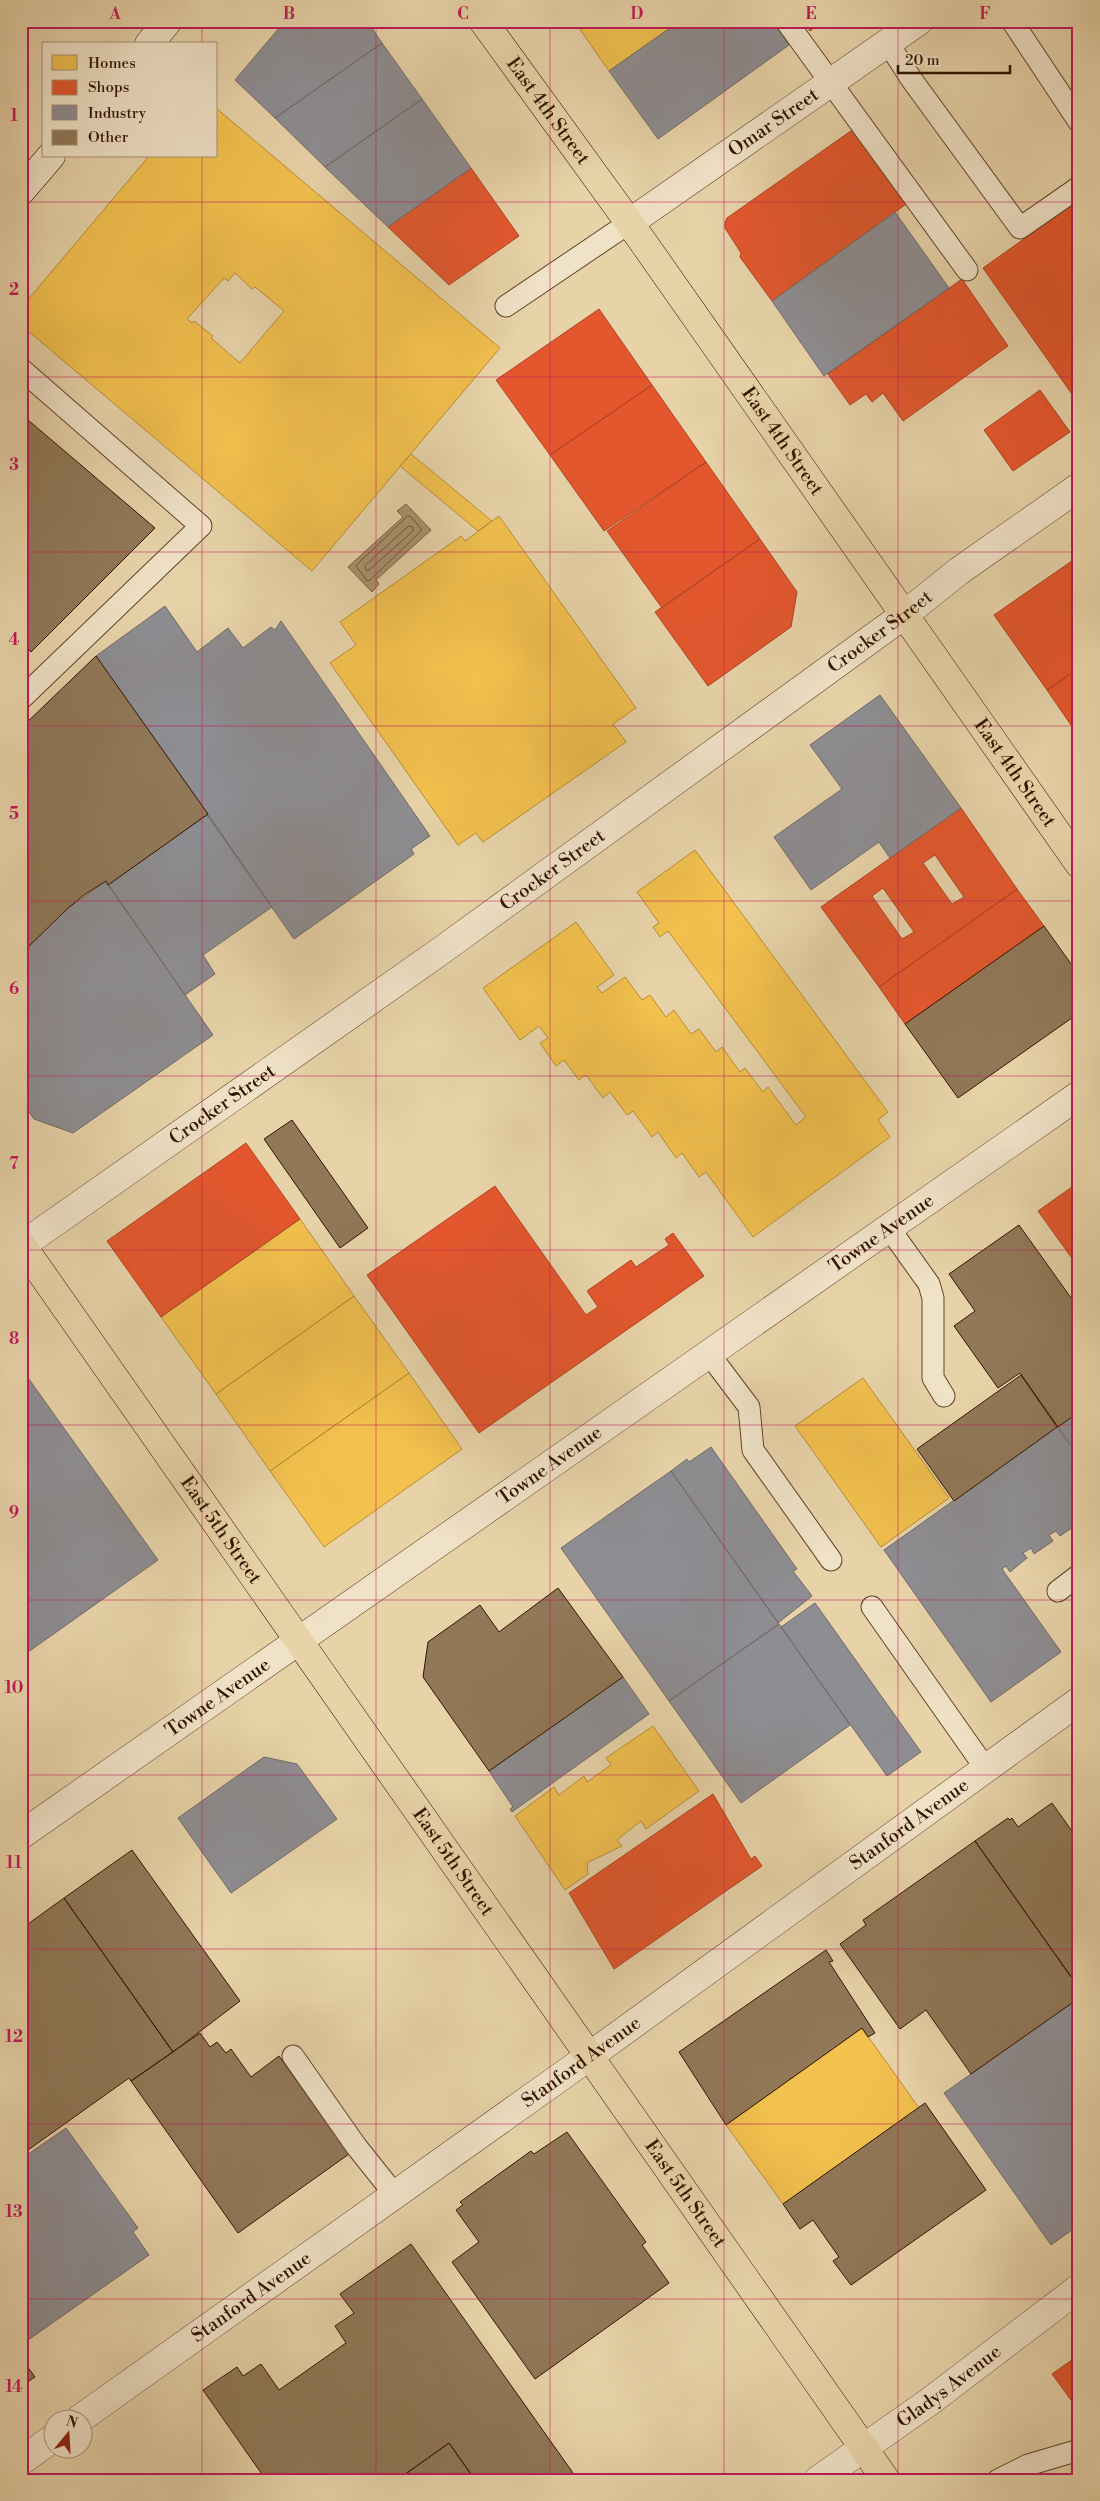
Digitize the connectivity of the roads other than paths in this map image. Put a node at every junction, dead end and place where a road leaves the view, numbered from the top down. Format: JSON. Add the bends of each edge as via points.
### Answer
{"nodes":[{"id":1,"x":168,"y":21,"type":"edge"},
{"id":2,"x":484,"y":21,"type":"edge"},
{"id":3,"x":786,"y":21,"type":"edge"},
{"id":4,"x":919,"y":21,"type":"edge"},
{"id":5,"x":1012,"y":21,"type":"edge"},
{"id":6,"x":151,"y":42,"type":"edge"},
{"id":7,"x":888,"y":43,"type":"junction"},
{"id":8,"x":831,"y":83,"type":"junction"},
{"id":9,"x":1079,"y":122,"type":"edge"},
{"id":10,"x":49,"y":158,"type":"edge"},
{"id":11,"x":1079,"y":187,"type":"edge"},
{"id":12,"x":21,"y":191,"type":"edge"},
{"id":13,"x":630,"y":223,"type":"junction"},
{"id":14,"x":966,"y":270,"type":"dead end"},
{"id":15,"x":506,"y":306,"type":"dead end"},
{"id":16,"x":21,"y":369,"type":"edge"},
{"id":17,"x":1079,"y":487,"type":"edge"},
{"id":18,"x":904,"y":615,"type":"junction"},
{"id":19,"x":21,"y":699,"type":"edge"},
{"id":20,"x":1079,"y":864,"type":"edge"},
{"id":21,"x":1079,"y":1095,"type":"edge"},
{"id":22,"x":889,"y":1228,"type":"junction"},
{"id":23,"x":22,"y":1245,"type":"edge"},
{"id":24,"x":709,"y":1354,"type":"junction"},
{"id":25,"x":944,"y":1396,"type":"dead end"},
{"id":26,"x":831,"y":1560,"type":"dead end"},
{"id":27,"x":1079,"y":1575,"type":"edge"},
{"id":28,"x":1058,"y":1591,"type":"dead end"},
{"id":29,"x":872,"y":1607,"type":"dead end"},
{"id":30,"x":299,"y":1641,"type":"junction"},
{"id":31,"x":1079,"y":1702,"type":"edge"},
{"id":32,"x":986,"y":1769,"type":"junction"},
{"id":33,"x":21,"y":1835,"type":"edge"},
{"id":34,"x":293,"y":2056,"type":"dead end"},
{"id":35,"x":589,"y":2056,"type":"junction"},
{"id":36,"x":395,"y":2195,"type":"junction"},
{"id":37,"x":1079,"y":2288,"type":"edge"},
{"id":38,"x":92,"y":2410,"type":"edge"},
{"id":39,"x":42,"y":2446,"type":"edge"},
{"id":40,"x":863,"y":2449,"type":"junction"},
{"id":41,"x":1079,"y":2450,"type":"edge"},
{"id":42,"x":21,"y":2461,"type":"edge"},
{"id":43,"x":818,"y":2480,"type":"edge"},
{"id":44,"x":886,"y":2480,"type":"edge"},
{"id":45,"x":998,"y":2480,"type":"edge"}],
"edges":[{"from":1,"to":6,"type":"street"},
{"from":2,"to":13,"type":"main road","name":"East 4th Street"},
{"from":3,"to":8,"type":"lane"},
{"from":4,"to":7,"type":"street","name":"Omar Street"},
{"from":5,"to":9,"type":"lane"},
{"from":7,"to":8,"type":"street","name":"Omar Street"},
{"from":7,"to":11,"type":"lane","via":[[1020,228]]},
{"from":8,"to":13,"type":"street","name":"Omar Street"},
{"from":8,"to":14,"type":"lane"},
{"from":10,"to":12,"type":"street"},
{"from":13,"to":15,"type":"lane"},
{"from":13,"to":18,"type":"main road","name":"East 4th Street"},
{"from":16,"to":19,"type":"lane","via":[[201,526]]},
{"from":17,"to":18,"type":"street","name":"Crocker Street","via":[[959,571]]},
{"from":18,"to":20,"type":"main road","name":"East 4th Street"},
{"from":18,"to":23,"type":"street","name":"Crocker Street","via":[[442,950]]},
{"from":21,"to":22,"type":"street","name":"Towne Avenue"},
{"from":22,"to":24,"type":"street","name":"Towne Avenue"},
{"from":22,"to":25,"type":"lane","via":[[929,1284],[934,1298],[933,1378]]},
{"from":23,"to":30,"type":"main road","name":"East 5th Street"},
{"from":24,"to":26,"type":"lane","via":[[749,1407],[753,1450]]},
{"from":24,"to":30,"type":"street","name":"Towne Avenue"},
{"from":27,"to":28,"type":"lane"},
{"from":29,"to":32,"type":"lane"},
{"from":30,"to":33,"type":"street","name":"Towne Avenue"},
{"from":30,"to":35,"type":"main road","name":"East 5th Street"},
{"from":31,"to":32,"type":"street","name":"Stanford Avenue"},
{"from":32,"to":35,"type":"street","name":"Stanford Avenue"},
{"from":34,"to":36,"type":"lane"},
{"from":35,"to":36,"type":"street","name":"Stanford Avenue"},
{"from":35,"to":40,"type":"main road","name":"East 5th Street"},
{"from":36,"to":38,"type":"street","name":"Stanford Avenue"},
{"from":37,"to":40,"type":"street","name":"Gladys Avenue"},
{"from":39,"to":42,"type":"street"},
{"from":40,"to":43,"type":"street","name":"Gladys Avenue"},
{"from":40,"to":44,"type":"main road","name":"East 5th Street"},
{"from":41,"to":45,"type":"lane","via":[[1028,2464]]}]}
